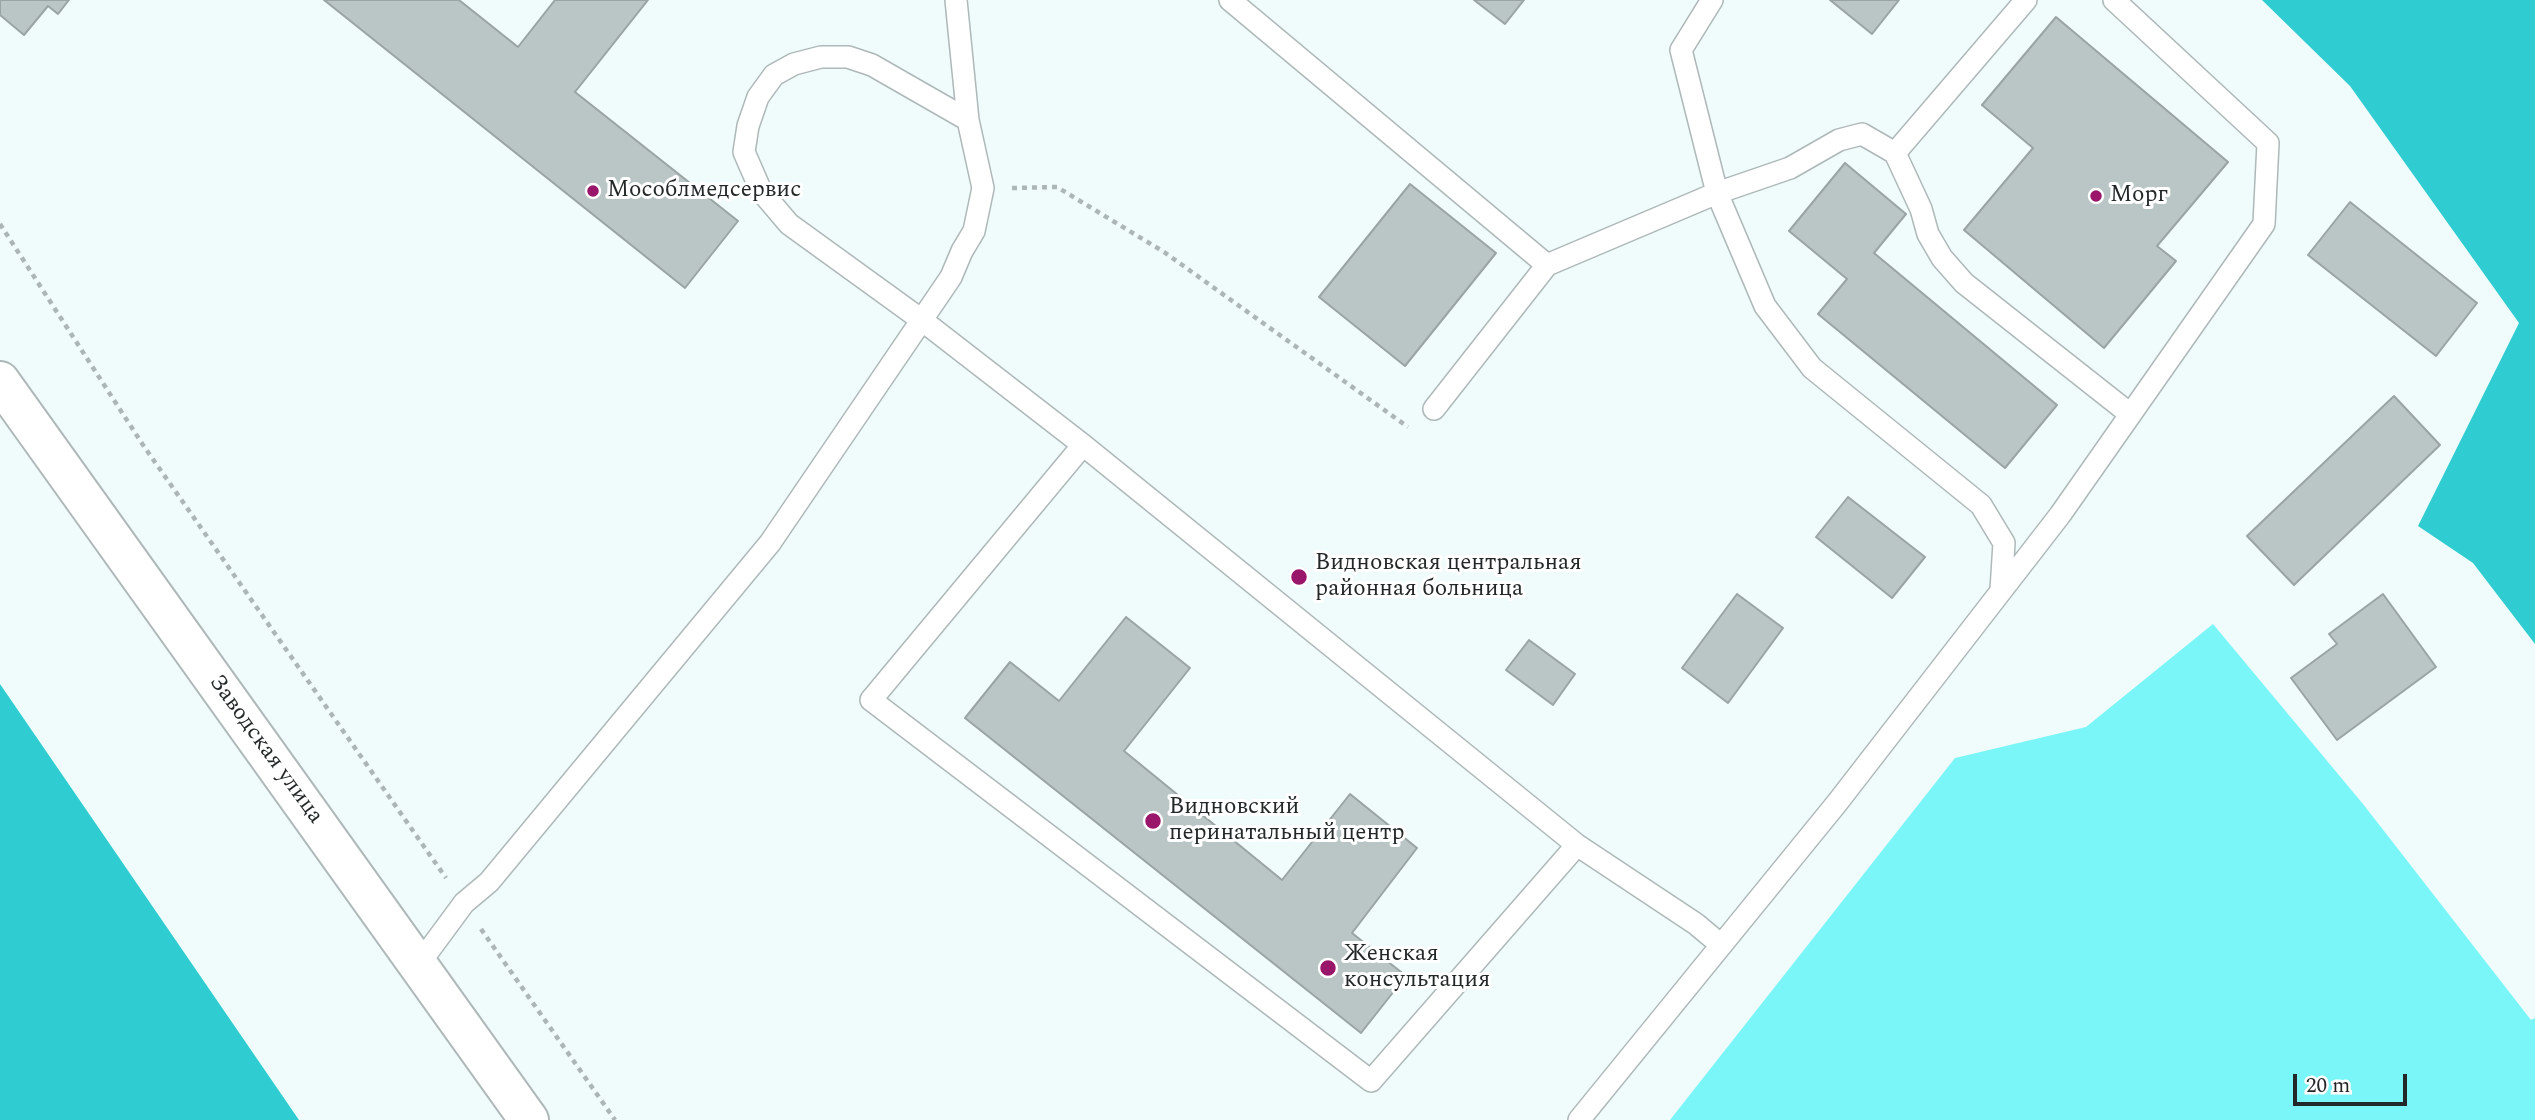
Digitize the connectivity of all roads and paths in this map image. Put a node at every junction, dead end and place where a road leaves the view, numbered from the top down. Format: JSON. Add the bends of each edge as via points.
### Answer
{"nodes":[{"id":1,"x":956,"y":0,"type":"edge"},
{"id":2,"x":1230,"y":0,"type":"edge"},
{"id":3,"x":1712,"y":0,"type":"edge"},
{"id":4,"x":2026,"y":0,"type":"edge"},
{"id":5,"x":2114,"y":0,"type":"edge"},
{"id":6,"x":968,"y":120,"type":"junction"},
{"id":7,"x":1895,"y":153,"type":"junction"},
{"id":8,"x":983,"y":188,"type":"junction"},
{"id":9,"x":1717,"y":193,"type":"junction"},
{"id":10,"x":0,"y":224,"type":"edge"},
{"id":11,"x":1547,"y":265,"type":"junction"},
{"id":12,"x":923,"y":321,"type":"junction"},
{"id":13,"x":0,"y":380,"type":"edge"},
{"id":14,"x":1434,"y":409,"type":"joint"},
{"id":15,"x":2130,"y":414,"type":"junction"},
{"id":16,"x":1083,"y":445,"type":"junction"},
{"id":17,"x":2001,"y":590,"type":"junction"},
{"id":18,"x":1577,"y":845,"type":"junction"},
{"id":19,"x":464,"y":903,"type":"junction"},
{"id":20,"x":1721,"y":945,"type":"junction"},
{"id":21,"x":419,"y":964,"type":"junction"},
{"id":22,"x":529,"y":1120,"type":"edge"},
{"id":23,"x":615,"y":1120,"type":"edge"},
{"id":24,"x":1579,"y":1120,"type":"edge"}],
"edges":[{"from":1,"to":6,"type":"lane"},
{"from":2,"to":11,"type":"lane"},
{"from":3,"to":9,"type":"lane","via":[[1681,50]]},
{"from":4,"to":7,"type":"lane"},
{"from":5,"to":15,"type":"lane","via":[[2268,143],[2264,224]]},
{"from":6,"to":8,"type":"lane"},
{"from":6,"to":12,"type":"lane","via":[[872,65],[848,57],[821,57],[774,75],[758,97],[748,126],[744,152],[761,191],[789,224]]},
{"from":7,"to":9,"type":"lane","via":[[1862,134],[1839,140],[1790,168]]},
{"from":7,"to":15,"type":"lane","via":[[1928,234],[1949,266],[1974,291]]},
{"from":8,"to":12,"type":"lane","via":[[974,231]]},
{"from":8,"to":14,"type":"path","via":[[1058,187],[1164,252],[1412,430]]},
{"from":9,"to":11,"type":"lane"},
{"from":9,"to":17,"type":"lane","via":[[1765,306],[1812,368],[1981,505],[2004,542]]},
{"from":10,"to":19,"type":"path","via":[[143,445]]},
{"from":11,"to":14,"type":"lane"},
{"from":12,"to":16,"type":"lane"},
{"from":12,"to":19,"type":"lane","via":[[770,543],[489,882]]},
{"from":13,"to":21,"type":"main road","name":"Заводская улица"},
{"from":15,"to":17,"type":"lane"},
{"from":16,"to":18,"type":"lane"},
{"from":16,"to":18,"type":"lane","via":[[871,700],[1371,1081]]},
{"from":17,"to":20,"type":"lane"},
{"from":18,"to":20,"type":"lane"},
{"from":19,"to":21,"type":"lane"},
{"from":19,"to":23,"type":"path"},
{"from":20,"to":24,"type":"lane"},
{"from":21,"to":22,"type":"main road","name":"Заводская улица"}]}
